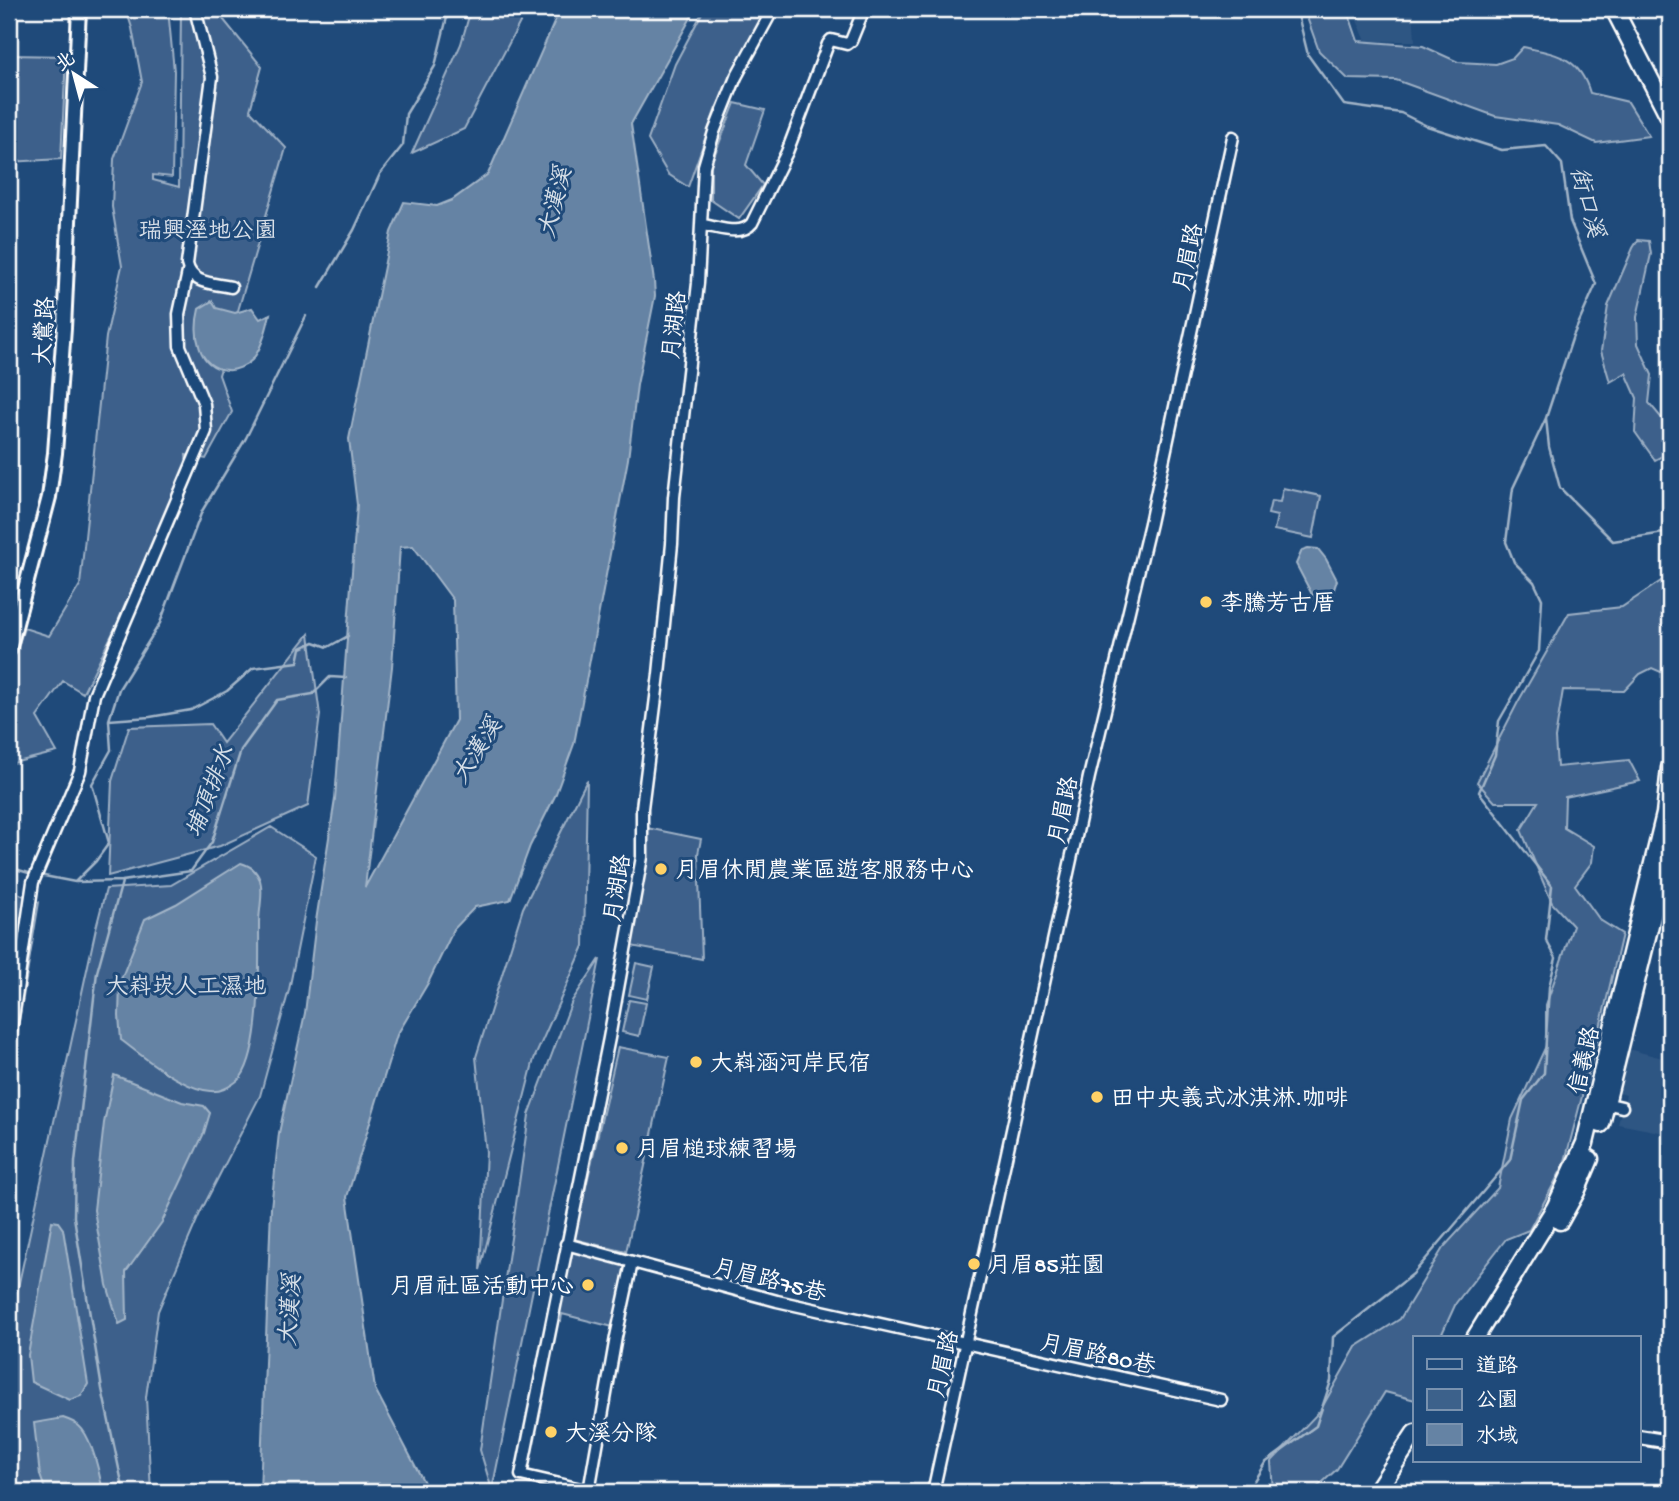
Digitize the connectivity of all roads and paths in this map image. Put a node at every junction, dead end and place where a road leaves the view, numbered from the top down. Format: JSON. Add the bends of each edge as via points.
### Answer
{"nodes":[{"id":1,"x":79,"y":9,"type":"edge"},
{"id":2,"x":195,"y":9,"type":"edge"},
{"id":3,"x":773,"y":9,"type":"edge"},
{"id":4,"x":864,"y":9,"type":"edge"},
{"id":5,"x":1614,"y":9,"type":"edge"},
{"id":6,"x":1622,"y":9,"type":"edge"},
{"id":7,"x":1670,"y":102,"type":"edge"},
{"id":8,"x":1670,"y":118,"type":"edge"},
{"id":9,"x":1233,"y":136,"type":"dead end"},
{"id":10,"x":702,"y":225,"type":"junction"},
{"id":11,"x":188,"y":272,"type":"junction"},
{"id":12,"x":231,"y":287,"type":"dead end"},
{"id":13,"x":9,"y":650,"type":"edge"},
{"id":14,"x":1670,"y":768,"type":"edge"},
{"id":15,"x":1669,"y":800,"type":"edge"},
{"id":16,"x":1670,"y":843,"type":"edge"},
{"id":17,"x":9,"y":1044,"type":"edge"},
{"id":18,"x":1609,"y":1104,"type":"junction"},
{"id":19,"x":566,"y":1244,"type":"junction"},
{"id":20,"x":632,"y":1263,"type":"junction"},
{"id":21,"x":1476,"y":1336,"type":"edge"},
{"id":22,"x":1487,"y":1336,"type":"edge"},
{"id":23,"x":966,"y":1345,"type":"junction"},
{"id":24,"x":1221,"y":1400,"type":"dead end"},
{"id":25,"x":1413,"y":1436,"type":"edge"},
{"id":26,"x":1640,"y":1437,"type":"edge"},
{"id":27,"x":1670,"y":1442,"type":"edge"},
{"id":28,"x":1413,"y":1452,"type":"edge"},
{"id":29,"x":592,"y":1492,"type":"edge"},
{"id":30,"x":933,"y":1492,"type":"edge"},
{"id":31,"x":1376,"y":1492,"type":"edge"},
{"id":32,"x":1387,"y":1492,"type":"edge"}],
"edges":[{"from":1,"to":13,"type":"street","name":"大鶯路","via":[[55,453],[49,498]]},
{"from":2,"to":11,"type":"street","via":[[212,77]]},
{"from":3,"to":10,"type":"street","name":"月湖路","via":[[713,132],[704,166]]},
{"from":4,"to":10,"type":"street","via":[[851,41],[831,40],[828,44],[787,152],[752,223],[741,231]]},
{"from":5,"to":8,"type":"main road"},
{"from":6,"to":7,"type":"main road"},
{"from":9,"to":23,"type":"street","name":"月眉路"},
{"from":10,"to":19,"type":"street","name":"月湖路","via":[[642,807],[642,857]]},
{"from":11,"to":12,"type":"street","via":[[201,281]]},
{"from":11,"to":17,"type":"street","via":[[178,314],[180,346],[204,404],[206,431],[94,695],[80,771],[33,882]]},
{"from":14,"to":15,"type":"main road","name":"信義路"},
{"from":15,"to":18,"type":"main road","name":"信義路"},
{"from":16,"to":18,"type":"main road","name":"信義路"},
{"from":18,"to":21,"type":"main road","name":"信義路","via":[[1555,1208]]},
{"from":18,"to":22,"type":"main road","name":"信義路","via":[[1576,1192]]},
{"from":19,"to":20,"type":"street","name":"月眉路75巷"},
{"from":19,"to":29,"type":"street","name":"月湖路","via":[[521,1475]]},
{"from":20,"to":23,"type":"street","name":"月眉路75巷"},
{"from":20,"to":29,"type":"street"},
{"from":23,"to":24,"type":"street","name":"月眉路80巷"},
{"from":23,"to":30,"type":"street","name":"月眉路"},
{"from":25,"to":31,"type":"main road"},
{"from":26,"to":27,"type":"street"},
{"from":28,"to":32,"type":"main road"}]}
